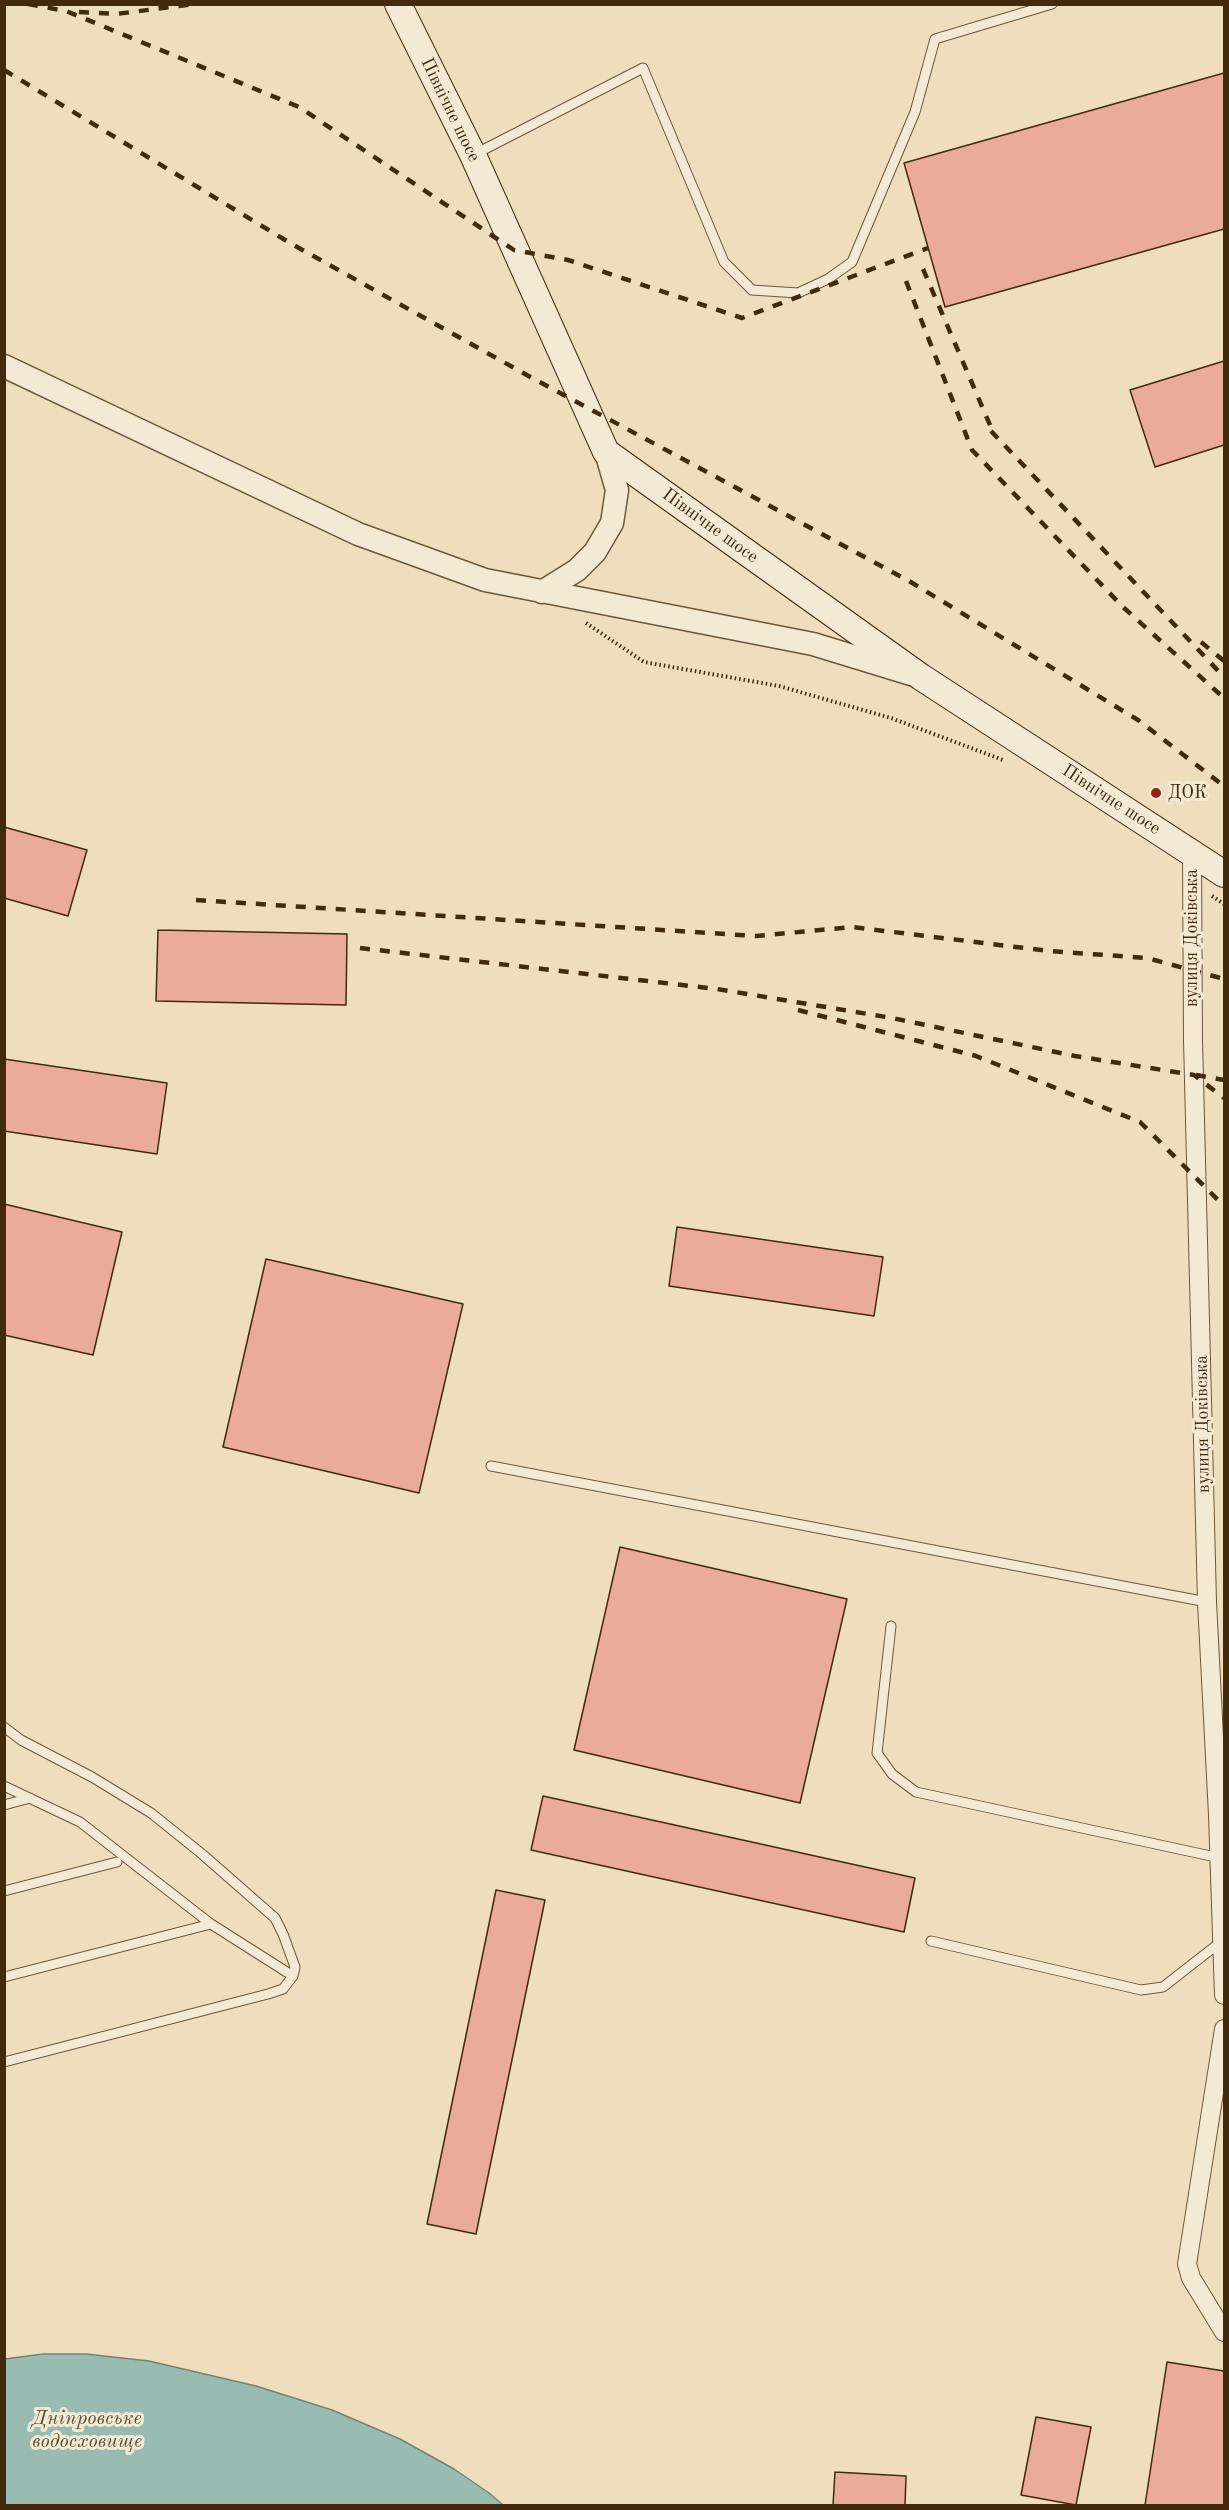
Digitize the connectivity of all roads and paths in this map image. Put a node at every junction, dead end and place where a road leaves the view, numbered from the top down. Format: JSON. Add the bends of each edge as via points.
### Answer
{"nodes":[{"id":1,"x":398,"y":4,"type":"edge"},
{"id":2,"x":1052,"y":4,"type":"edge"},
{"id":3,"x":473,"y":155,"type":"junction"},
{"id":4,"x":4,"y":366,"type":"edge"},
{"id":5,"x":606,"y":452,"type":"junction"},
{"id":6,"x":542,"y":592,"type":"junction"},
{"id":7,"x":585,"y":623,"type":"dead end"},
{"id":8,"x":921,"y":677,"type":"junction"},
{"id":9,"x":1011,"y":763,"type":"dead end"},
{"id":10,"x":1192,"y":852,"type":"junction"},
{"id":11,"x":1224,"y":874,"type":"edge"},
{"id":12,"x":491,"y":1466,"type":"dead end"},
{"id":13,"x":1207,"y":1602,"type":"junction"},
{"id":14,"x":891,"y":1626,"type":"dead end"},
{"id":15,"x":4,"y":1727,"type":"edge"},
{"id":16,"x":4,"y":1786,"type":"edge"},
{"id":17,"x":30,"y":1798,"type":"junction"},
{"id":18,"x":4,"y":1805,"type":"edge"},
{"id":19,"x":1220,"y":1858,"type":"junction"},
{"id":20,"x":117,"y":1862,"type":"dead end"},
{"id":21,"x":4,"y":1891,"type":"edge"},
{"id":22,"x":211,"y":1924,"type":"junction"},
{"id":23,"x":931,"y":1941,"type":"dead end"},
{"id":24,"x":1222,"y":1941,"type":"junction"},
{"id":25,"x":293,"y":1976,"type":"junction"},
{"id":26,"x":4,"y":1977,"type":"edge"},
{"id":27,"x":1224,"y":1995,"type":"edge"},
{"id":28,"x":1224,"y":2029,"type":"edge"},
{"id":29,"x":4,"y":2062,"type":"edge"},
{"id":30,"x":1224,"y":2332,"type":"edge"}],
"edges":[{"from":1,"to":3,"type":"main road","name":"Північне шосе"},
{"from":2,"to":3,"type":"lane","via":[[935,39],[915,112],[852,262],[798,293],[752,290],[724,262],[643,68]]},
{"from":3,"to":5,"type":"main road","name":"Північне шосе"},
{"from":4,"to":6,"type":"street","via":[[358,534],[485,580]]},
{"from":5,"to":6,"type":"street","via":[[616,490],[612,523],[595,552],[578,570]]},
{"from":5,"to":8,"type":"main road","name":"Північне шосе"},
{"from":6,"to":8,"type":"street","via":[[813,644]]},
{"from":7,"to":9,"type":"path","via":[[644,662],[790,690],[891,718]]},
{"from":8,"to":10,"type":"main road","name":"Північне шосе"},
{"from":10,"to":11,"type":"main road","name":"Північне шосе"},
{"from":10,"to":13,"type":"street","name":"вулиця Доківська"},
{"from":12,"to":13,"type":"lane"},
{"from":13,"to":19,"type":"street","name":"вулиця Доківська"},
{"from":14,"to":19,"type":"lane","via":[[877,1753],[892,1774],[916,1792]]},
{"from":15,"to":25,"type":"lane","via":[[151,1813],[202,1854],[275,1918],[295,1968]]},
{"from":16,"to":17,"type":"lane"},
{"from":17,"to":18,"type":"lane"},
{"from":17,"to":22,"type":"lane","via":[[80,1822]]},
{"from":19,"to":24,"type":"street","name":"вулиця Доківська"},
{"from":20,"to":21,"type":"lane"},
{"from":22,"to":25,"type":"lane"},
{"from":22,"to":26,"type":"lane"},
{"from":23,"to":24,"type":"lane","via":[[1141,1990],[1163,1987]]},
{"from":24,"to":27,"type":"street","name":"вулиця Доківська"},
{"from":25,"to":29,"type":"lane","via":[[283,1989],[268,1994]]},
{"from":28,"to":30,"type":"street","via":[[1187,2264]]}]}
